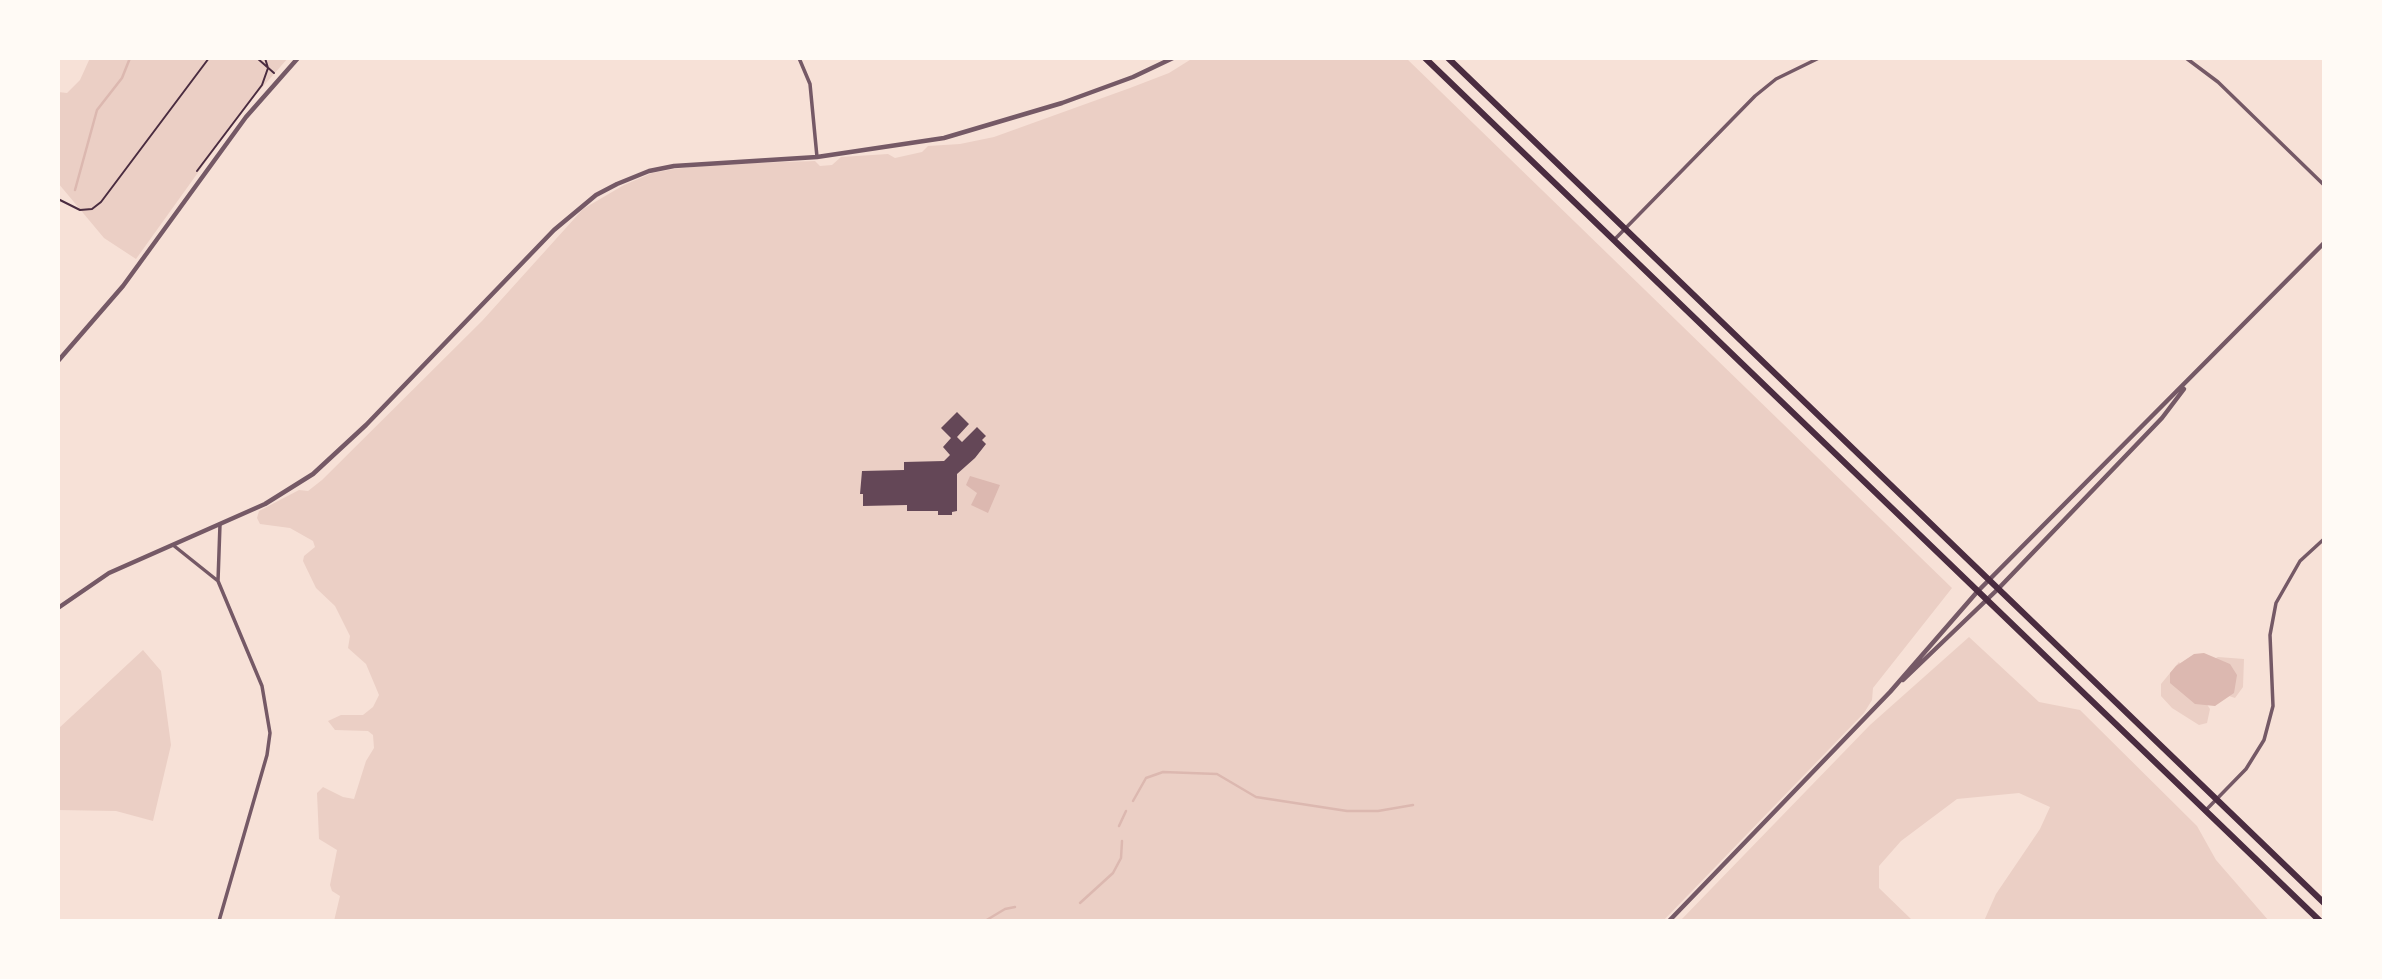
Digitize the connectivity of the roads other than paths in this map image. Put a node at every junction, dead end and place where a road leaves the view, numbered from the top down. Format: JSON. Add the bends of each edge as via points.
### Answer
{"nodes":[{"id":1,"x":298,"y":58,"type":"edge"},
{"id":2,"x":799,"y":58,"type":"edge"},
{"id":3,"x":1173,"y":58,"type":"edge"},
{"id":4,"x":1425,"y":58,"type":"edge"},
{"id":5,"x":1448,"y":58,"type":"edge"},
{"id":6,"x":1819,"y":58,"type":"edge"},
{"id":7,"x":2186,"y":58,"type":"edge"},
{"id":8,"x":817,"y":157,"type":"junction"},
{"id":9,"x":2324,"y":185,"type":"edge"},
{"id":10,"x":1625,"y":229,"type":"junction"},
{"id":11,"x":1614,"y":241,"type":"junction"},
{"id":12,"x":2324,"y":243,"type":"edge"},
{"id":13,"x":58,"y":361,"type":"edge"},
{"id":14,"x":2189,"y":382,"type":"junction"},
{"id":15,"x":220,"y":524,"type":"junction"},
{"id":16,"x":2324,"y":539,"type":"edge"},
{"id":17,"x":173,"y":545,"type":"junction"},
{"id":18,"x":218,"y":580,"type":"junction"},
{"id":19,"x":1989,"y":580,"type":"junction"},
{"id":20,"x":1998,"y":589,"type":"junction"},
{"id":21,"x":1977,"y":592,"type":"junction"},
{"id":22,"x":1986,"y":602,"type":"junction"},
{"id":23,"x":58,"y":607,"type":"edge"},
{"id":24,"x":1890,"y":692,"type":"junction"},
{"id":25,"x":2216,"y":799,"type":"junction"},
{"id":26,"x":2205,"y":811,"type":"junction"},
{"id":27,"x":2324,"y":903,"type":"edge"},
{"id":28,"x":219,"y":921,"type":"edge"},
{"id":29,"x":1669,"y":921,"type":"edge"},
{"id":30,"x":2320,"y":921,"type":"edge"}],
"edges":[{"from":1,"to":13,"type":"street","via":[[239,126],[123,286]]},
{"from":2,"to":8,"type":"street","via":[[810,84]]},
{"from":3,"to":8,"type":"street","via":[[1062,103],[964,133],[907,146]]},
{"from":4,"to":11,"type":"main road"},
{"from":5,"to":10,"type":"main road"},
{"from":6,"to":10,"type":"street","via":[[1776,79],[1755,96]]},
{"from":7,"to":9,"type":"street","via":[[2218,82]]},
{"from":8,"to":15,"type":"street","via":[[659,168],[596,195],[554,230],[326,463],[281,496]]},
{"from":10,"to":11,"type":"street"},
{"from":10,"to":19,"type":"main road"},
{"from":11,"to":21,"type":"main road"},
{"from":12,"to":14,"type":"street"},
{"from":14,"to":19,"type":"street"},
{"from":14,"to":20,"type":"street","via":[[2162,418]]},
{"from":15,"to":17,"type":"street"},
{"from":15,"to":18,"type":"street"},
{"from":16,"to":25,"type":"street","via":[[2300,561],[2276,603],[2270,635],[2273,706],[2264,740],[2255,759]]},
{"from":17,"to":18,"type":"street"},
{"from":17,"to":23,"type":"street","via":[[93,582]]},
{"from":18,"to":28,"type":"street","via":[[262,686],[270,723],[267,755]]},
{"from":19,"to":20,"type":"main road"},
{"from":19,"to":21,"type":"street"},
{"from":20,"to":22,"type":"street"},
{"from":20,"to":25,"type":"main road"},
{"from":21,"to":22,"type":"main road"},
{"from":21,"to":24,"type":"street"},
{"from":22,"to":24,"type":"street"},
{"from":22,"to":26,"type":"main road"},
{"from":24,"to":29,"type":"street"},
{"from":25,"to":26,"type":"street"},
{"from":25,"to":27,"type":"main road"},
{"from":26,"to":30,"type":"main road"}]}
